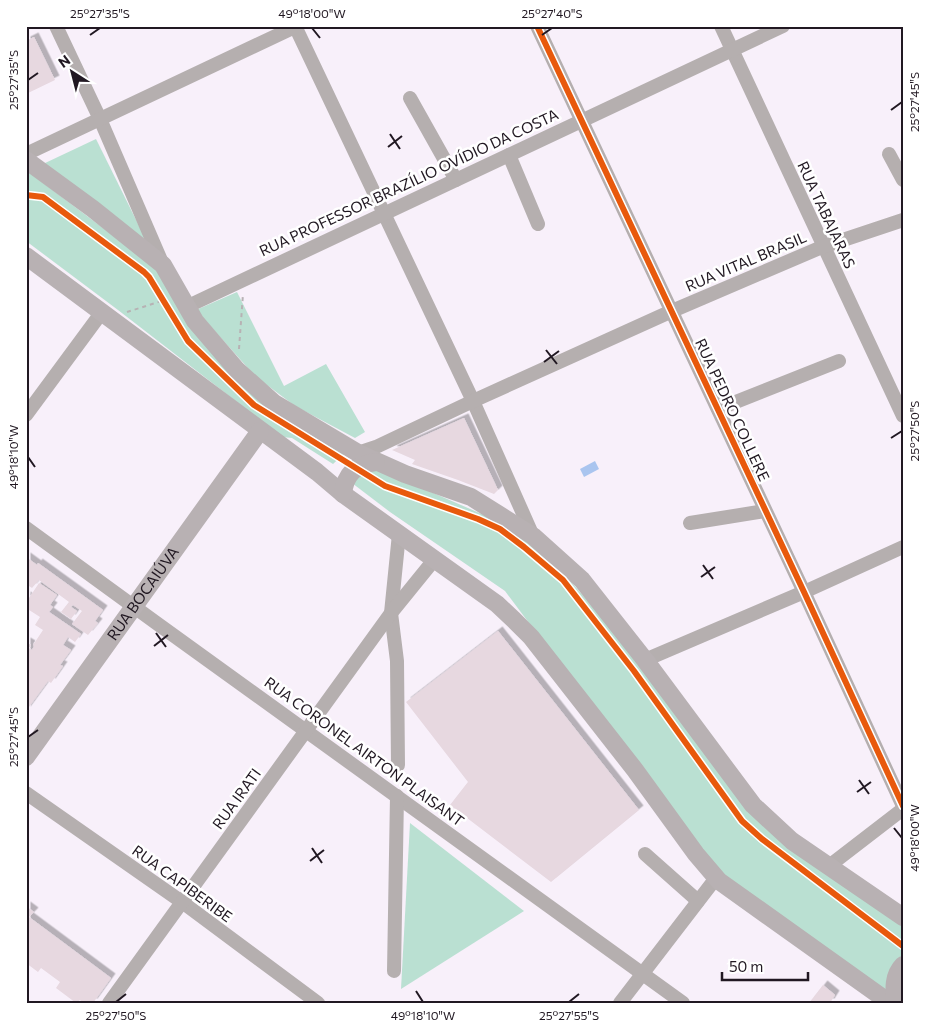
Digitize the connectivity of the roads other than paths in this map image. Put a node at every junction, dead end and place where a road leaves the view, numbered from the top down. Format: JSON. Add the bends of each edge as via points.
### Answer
{"nodes":[{"id":1,"x":56,"y":26,"type":"edge"},
{"id":2,"x":296,"y":26,"type":"edge"},
{"id":3,"x":537,"y":26,"type":"edge"},
{"id":4,"x":721,"y":26,"type":"edge"},
{"id":5,"x":783,"y":26,"type":"edge"},
{"id":6,"x":732,"y":50,"type":"junction"},
{"id":7,"x":410,"y":98,"type":"dead end"},
{"id":8,"x":100,"y":119,"type":"junction"},
{"id":9,"x":582,"y":120,"type":"junction"},
{"id":10,"x":26,"y":154,"type":"edge"},
{"id":11,"x":889,"y":154,"type":"dead end"},
{"id":12,"x":509,"y":155,"type":"junction"},
{"id":13,"x":26,"y":160,"type":"edge"},
{"id":14,"x":456,"y":180,"type":"junction"},
{"id":15,"x":903,"y":180,"type":"edge"},
{"id":16,"x":384,"y":214,"type":"junction"},
{"id":17,"x":903,"y":220,"type":"edge"},
{"id":18,"x":538,"y":224,"type":"dead end"},
{"id":19,"x":822,"y":247,"type":"junction"},
{"id":20,"x":26,"y":256,"type":"edge"},
{"id":21,"x":163,"y":265,"type":"junction"},
{"id":22,"x":182,"y":301,"type":"junction"},
{"id":23,"x":672,"y":311,"type":"junction"},
{"id":24,"x":106,"y":315,"type":"junction"},
{"id":25,"x":839,"y":361,"type":"dead end"},
{"id":26,"x":472,"y":401,"type":"junction"},
{"id":27,"x":718,"y":409,"type":"junction"},
{"id":28,"x":26,"y":416,"type":"edge"},
{"id":29,"x":903,"y":416,"type":"edge"},
{"id":30,"x":260,"y":430,"type":"junction"},
{"id":31,"x":358,"y":453,"type":"junction"},
{"id":32,"x":376,"y":462,"type":"junction"},
{"id":33,"x":317,"y":472,"type":"junction"},
{"id":34,"x":343,"y":494,"type":"junction"},
{"id":35,"x":766,"y":511,"type":"junction"},
{"id":36,"x":690,"y":523,"type":"dead end"},
{"id":37,"x":26,"y":528,"type":"edge"},
{"id":38,"x":399,"y":534,"type":"junction"},
{"id":39,"x":533,"y":536,"type":"junction"},
{"id":40,"x":903,"y":546,"type":"edge"},
{"id":41,"x":434,"y":560,"type":"junction"},
{"id":42,"x":804,"y":592,"type":"junction"},
{"id":43,"x":134,"y":607,"type":"junction"},
{"id":44,"x":391,"y":614,"type":"junction"},
{"id":45,"x":645,"y":660,"type":"junction"},
{"id":46,"x":306,"y":730,"type":"junction"},
{"id":47,"x":26,"y":758,"type":"edge"},
{"id":48,"x":398,"y":765,"type":"dead end"},
{"id":49,"x":26,"y":793,"type":"edge"},
{"id":50,"x":397,"y":796,"type":"junction"},
{"id":51,"x":903,"y":807,"type":"edge"},
{"id":52,"x":645,"y":854,"type":"dead end"},
{"id":53,"x":829,"y":866,"type":"junction"},
{"id":54,"x":716,"y":878,"type":"junction"},
{"id":55,"x":698,"y":901,"type":"junction"},
{"id":56,"x":182,"y":902,"type":"junction"},
{"id":57,"x":903,"y":917,"type":"edge"},
{"id":58,"x":903,"y":965,"type":"edge"},
{"id":59,"x":394,"y":971,"type":"dead end"},
{"id":60,"x":643,"y":974,"type":"junction"},
{"id":61,"x":109,"y":1003,"type":"edge"},
{"id":62,"x":318,"y":1003,"type":"edge"},
{"id":63,"x":620,"y":1003,"type":"edge"},
{"id":64,"x":683,"y":1003,"type":"edge"},
{"id":65,"x":890,"y":1003,"type":"edge"},
{"id":66,"x":895,"y":1003,"type":"edge"}],
"edges":[{"from":1,"to":8,"type":"street"},
{"from":2,"to":8,"type":"street"},
{"from":2,"to":16,"type":"street"},
{"from":3,"to":9,"type":"street","name":"RUA PEDRO COLLERE"},
{"from":4,"to":6,"type":"street","name":"RUA TABAJARAS"},
{"from":5,"to":6,"type":"street","name":"RUA PROFESSOR BRAZÍLIO OVÍDIO DA COSTA"},
{"from":6,"to":9,"type":"street","name":"RUA PROFESSOR BRAZÍLIO OVÍDIO DA COSTA"},
{"from":6,"to":19,"type":"street","name":"RUA TABAJARAS"},
{"from":7,"to":14,"type":"street"},
{"from":8,"to":10,"type":"street"},
{"from":8,"to":21,"type":"street"},
{"from":9,"to":12,"type":"street","name":"RUA PROFESSOR BRAZÍLIO OVÍDIO DA COSTA"},
{"from":9,"to":23,"type":"street","name":"RUA PEDRO COLLERE"},
{"from":11,"to":15,"type":"street"},
{"from":12,"to":14,"type":"street","name":"RUA PROFESSOR BRAZÍLIO OVÍDIO DA COSTA"},
{"from":12,"to":18,"type":"street"},
{"from":13,"to":21,"type":"main road"},
{"from":14,"to":16,"type":"street","name":"RUA PROFESSOR BRAZÍLIO OVÍDIO DA COSTA"},
{"from":16,"to":22,"type":"street","name":"RUA PROFESSOR BRAZÍLIO OVÍDIO DA COSTA","via":[[245,280]]},
{"from":16,"to":26,"type":"street"},
{"from":17,"to":19,"type":"street","name":"RUA VITAL BRASIL"},
{"from":19,"to":23,"type":"street","name":"RUA VITAL BRASIL"},
{"from":19,"to":29,"type":"street","name":"RUA TABAJARAS"},
{"from":20,"to":24,"type":"main road"},
{"from":21,"to":22,"type":"main road"},
{"from":22,"to":31,"type":"main road","via":[[237,370],[274,403]]},
{"from":23,"to":26,"type":"street","name":"RUA VITAL BRASIL"},
{"from":23,"to":27,"type":"street","name":"RUA PEDRO COLLERE"},
{"from":24,"to":28,"type":"street"},
{"from":24,"to":30,"type":"main road"},
{"from":25,"to":27,"type":"street"},
{"from":26,"to":31,"type":"street","name":"RUA VITAL BRASIL","via":[[376,448]]},
{"from":26,"to":39,"type":"street"},
{"from":27,"to":35,"type":"street","name":"RUA PEDRO COLLERE"},
{"from":30,"to":33,"type":"main road"},
{"from":30,"to":43,"type":"main road","name":"RUA BOCAIÚVA"},
{"from":31,"to":32,"type":"main road"},
{"from":31,"to":33,"type":"main road","via":[[338,469]]},
{"from":32,"to":34,"type":"main road","via":[[355,468],[346,480]]},
{"from":32,"to":39,"type":"main road","via":[[471,497]]},
{"from":33,"to":34,"type":"main road"},
{"from":34,"to":38,"type":"main road"},
{"from":35,"to":36,"type":"street"},
{"from":35,"to":42,"type":"street","name":"RUA PEDRO COLLERE"},
{"from":37,"to":43,"type":"street","name":"RUA CORONEL AIRTON PLAISANT"},
{"from":38,"to":41,"type":"main road"},
{"from":38,"to":44,"type":"street"},
{"from":39,"to":45,"type":"main road","via":[[582,580]]},
{"from":40,"to":42,"type":"street"},
{"from":41,"to":44,"type":"street","name":"RUA IRATI"},
{"from":41,"to":54,"type":"main road","via":[[497,604],[531,637]]},
{"from":42,"to":45,"type":"street"},
{"from":42,"to":51,"type":"street","name":"RUA PEDRO COLLERE"},
{"from":43,"to":46,"type":"street","name":"RUA CORONEL AIRTON PLAISANT"},
{"from":43,"to":47,"type":"main road","name":"RUA BOCAIÚVA"},
{"from":44,"to":46,"type":"street","name":"RUA IRATI"},
{"from":44,"to":48,"type":"street","via":[[397,661]]},
{"from":45,"to":53,"type":"main road","via":[[753,805],[792,840]]},
{"from":46,"to":50,"type":"street","name":"RUA CORONEL AIRTON PLAISANT"},
{"from":46,"to":56,"type":"street","name":"RUA IRATI"},
{"from":49,"to":56,"type":"street","name":"RUA CAPIBERIBE"},
{"from":50,"to":59,"type":"street"},
{"from":50,"to":60,"type":"street","name":"RUA CORONEL AIRTON PLAISANT"},
{"from":51,"to":53,"type":"street"},
{"from":52,"to":55,"type":"street"},
{"from":53,"to":57,"type":"main road"},
{"from":54,"to":55,"type":"street"},
{"from":54,"to":65,"type":"main road"},
{"from":55,"to":60,"type":"street"},
{"from":56,"to":61,"type":"street","name":"RUA IRATI"},
{"from":56,"to":62,"type":"street","name":"RUA CAPIBERIBE"},
{"from":58,"to":66,"type":"main road","via":[[894,983]]},
{"from":60,"to":63,"type":"street"},
{"from":60,"to":64,"type":"street","name":"RUA CORONEL AIRTON PLAISANT"}]}
